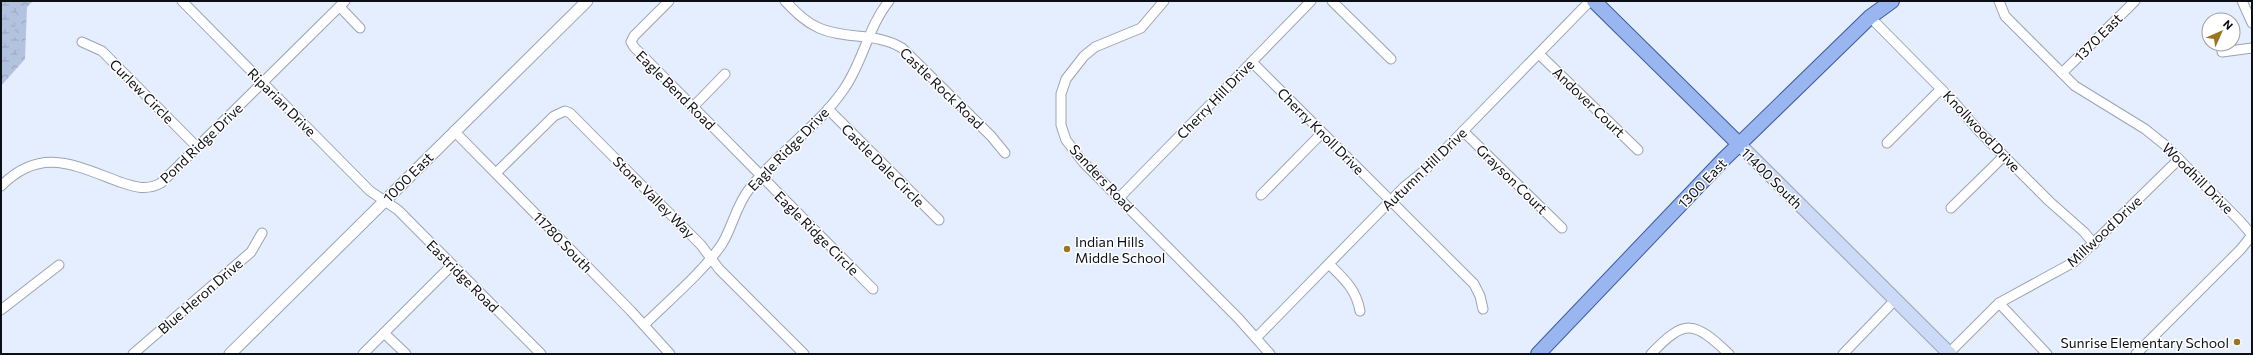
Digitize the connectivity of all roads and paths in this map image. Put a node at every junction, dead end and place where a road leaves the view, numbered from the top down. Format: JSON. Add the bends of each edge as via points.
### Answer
{"nodes":[{"id":1,"x":182,"y":1,"type":"edge"},
{"id":2,"x":587,"y":1,"type":"edge"},
{"id":3,"x":669,"y":1,"type":"edge"},
{"id":4,"x":785,"y":1,"type":"edge"},
{"id":5,"x":890,"y":1,"type":"edge"},
{"id":6,"x":1164,"y":1,"type":"edge"},
{"id":7,"x":1311,"y":1,"type":"edge"},
{"id":8,"x":1332,"y":1,"type":"edge"},
{"id":9,"x":1590,"y":1,"type":"edge"},
{"id":10,"x":1594,"y":1,"type":"edge"},
{"id":11,"x":1882,"y":1,"type":"edge"},
{"id":12,"x":1892,"y":1,"type":"edge"},
{"id":13,"x":1999,"y":1,"type":"edge"},
{"id":14,"x":2135,"y":1,"type":"edge"},
{"id":15,"x":342,"y":4,"type":"edge"},
{"id":16,"x":2246,"y":4,"type":"edge"},
{"id":17,"x":1870,"y":17,"type":"junction"},
{"id":18,"x":2252,"y":23,"type":"edge"},
{"id":19,"x":360,"y":28,"type":"dead end"},
{"id":20,"x":870,"y":37,"type":"junction"},
{"id":21,"x":82,"y":42,"type":"dead end"},
{"id":22,"x":2252,"y":48,"type":"edge"},
{"id":23,"x":2241,"y":49,"type":"edge"},
{"id":24,"x":1539,"y":54,"type":"junction"},
{"id":25,"x":1391,"y":59,"type":"dead end"},
{"id":26,"x":1252,"y":62,"type":"junction"},
{"id":27,"x":2062,"y":73,"type":"junction"},
{"id":28,"x":725,"y":74,"type":"dead end"},
{"id":29,"x":263,"y":82,"type":"junction"},
{"id":30,"x":1941,"y":89,"type":"junction"},
{"id":31,"x":693,"y":107,"type":"junction"},
{"id":32,"x":828,"y":109,"type":"junction"},
{"id":33,"x":454,"y":131,"type":"junction"},
{"id":34,"x":1463,"y":131,"type":"junction"},
{"id":35,"x":1322,"y":132,"type":"junction"},
{"id":36,"x":1887,"y":143,"type":"dead end"},
{"id":37,"x":1740,"y":145,"type":"junction"},
{"id":38,"x":197,"y":148,"type":"junction"},
{"id":39,"x":1638,"y":150,"type":"dead end"},
{"id":40,"x":1005,"y":153,"type":"dead end"},
{"id":41,"x":2004,"y":156,"type":"junction"},
{"id":42,"x":2179,"y":160,"type":"junction"},
{"id":43,"x":496,"y":173,"type":"junction"},
{"id":44,"x":761,"y":176,"type":"junction"},
{"id":45,"x":1,"y":186,"type":"edge"},
{"id":46,"x":1261,"y":195,"type":"dead end"},
{"id":47,"x":1119,"y":198,"type":"junction"},
{"id":48,"x":384,"y":200,"type":"junction"},
{"id":49,"x":1390,"y":201,"type":"junction"},
{"id":50,"x":1951,"y":208,"type":"dead end"},
{"id":51,"x":939,"y":220,"type":"dead end"},
{"id":52,"x":1562,"y":228,"type":"dead end"},
{"id":53,"x":262,"y":233,"type":"dead end"},
{"id":54,"x":2094,"y":244,"type":"junction"},
{"id":55,"x":711,"y":258,"type":"junction"},
{"id":56,"x":1329,"y":264,"type":"junction"},
{"id":57,"x":59,"y":265,"type":"dead end"},
{"id":58,"x":452,"y":265,"type":"junction"},
{"id":59,"x":873,"y":289,"type":"dead end"},
{"id":60,"x":1895,"y":300,"type":"junction"},
{"id":61,"x":1999,"y":303,"type":"junction"},
{"id":62,"x":1483,"y":309,"type":"dead end"},
{"id":63,"x":1,"y":310,"type":"edge"},
{"id":64,"x":1360,"y":311,"type":"dead end"},
{"id":65,"x":644,"y":325,"type":"junction"},
{"id":66,"x":384,"y":333,"type":"junction"},
{"id":67,"x":1257,"y":337,"type":"junction"},
{"id":68,"x":133,"y":354,"type":"edge"},
{"id":69,"x":230,"y":354,"type":"edge"},
{"id":70,"x":363,"y":354,"type":"edge"},
{"id":71,"x":406,"y":354,"type":"edge"},
{"id":72,"x":541,"y":354,"type":"edge"},
{"id":73,"x":670,"y":354,"type":"edge"},
{"id":74,"x":804,"y":354,"type":"edge"},
{"id":75,"x":1270,"y":354,"type":"edge"},
{"id":76,"x":1538,"y":354,"type":"edge"},
{"id":77,"x":1651,"y":354,"type":"edge"},
{"id":78,"x":1729,"y":354,"type":"edge"},
{"id":79,"x":1843,"y":354,"type":"edge"},
{"id":80,"x":1949,"y":354,"type":"edge"},
{"id":81,"x":2047,"y":354,"type":"edge"},
{"id":82,"x":2136,"y":354,"type":"edge"}],
"edges":[{"from":1,"to":29,"type":"street","name":"Riparian Drive"},
{"from":2,"to":33,"type":"street","name":"1000 East"},
{"from":3,"to":31,"type":"street","name":"Eagle Bend Road","via":[[631,42],[637,52]]},
{"from":4,"to":20,"type":"street","name":"Castle Rock Road","via":[[806,21],[818,28]]},
{"from":5,"to":20,"type":"street","name":"Eagle Ridge Drive","via":[[880,14]]},
{"from":6,"to":47,"type":"street","name":"Sanders Road","via":[[1142,28],[1095,47],[1084,56],[1066,79],[1062,94],[1061,124],[1066,140],[1083,162]]},
{"from":7,"to":26,"type":"street","name":"Cherry Hill Drive"},
{"from":8,"to":25,"type":"street"},
{"from":9,"to":24,"type":"street","name":"Autumn Hill Drive"},
{"from":10,"to":37,"type":"main road","name":"11400 South"},
{"from":11,"to":17,"type":"main road","name":"1300 East"},
{"from":12,"to":17,"type":"main road","name":"1300 East"},
{"from":13,"to":27,"type":"street","name":"Woodhill Drive","via":[[2005,16]]},
{"from":14,"to":27,"type":"street","name":"1370 East"},
{"from":15,"to":19,"type":"street"},
{"from":15,"to":29,"type":"street","name":"Pond Ridge Drive"},
{"from":16,"to":18,"type":"street"},
{"from":17,"to":30,"type":"street","name":"Knollwood Drive"},
{"from":17,"to":37,"type":"main road","name":"1300 East"},
{"from":20,"to":32,"type":"street","name":"Eagle Ridge Drive","via":[[851,79]]},
{"from":20,"to":40,"type":"street","name":"Castle Rock Road","via":[[885,39],[902,48]]},
{"from":21,"to":38,"type":"street","name":"Curlew Circle","via":[[102,51]]},
{"from":22,"to":23,"type":"street"},
{"from":24,"to":34,"type":"street","name":"Autumn Hill Drive"},
{"from":24,"to":39,"type":"street","name":"Andover Court"},
{"from":26,"to":35,"type":"street","name":"Cherry Knoll Drive"},
{"from":26,"to":47,"type":"street","name":"Cherry Hill Drive"},
{"from":27,"to":42,"type":"street","name":"Woodhill Drive","via":[[2086,94],[2155,136]]},
{"from":28,"to":31,"type":"street"},
{"from":29,"to":38,"type":"street","name":"Pond Ridge Drive"},
{"from":29,"to":48,"type":"street","name":"Riparian Drive","via":[[370,191]]},
{"from":30,"to":36,"type":"street"},
{"from":30,"to":41,"type":"street","name":"Knollwood Drive"},
{"from":31,"to":44,"type":"street","name":"Eagle Bend Road"},
{"from":32,"to":44,"type":"street","name":"Eagle Ridge Drive"},
{"from":32,"to":51,"type":"street","name":"Castle Dale Circle"},
{"from":33,"to":43,"type":"street","name":"11780 South"},
{"from":33,"to":48,"type":"street","name":"1000 East"},
{"from":34,"to":49,"type":"street","name":"Autumn Hill Drive"},
{"from":34,"to":52,"type":"street","name":"Grayson Court"},
{"from":35,"to":46,"type":"street"},
{"from":35,"to":49,"type":"street","name":"Cherry Knoll Drive"},
{"from":37,"to":60,"type":"main road","name":"11400 South"},
{"from":37,"to":76,"type":"main road","name":"1300 East"},
{"from":38,"to":45,"type":"street","name":"Pond Ridge Drive","via":[[152,188],[140,188],[76,165],[49,161],[21,170]]},
{"from":41,"to":50,"type":"street"},
{"from":41,"to":54,"type":"street","name":"Knollwood Drive"},
{"from":42,"to":54,"type":"street","name":"Millwood Drive"},
{"from":42,"to":82,"type":"street","name":"Woodhill Drive","via":[[2252,235]]},
{"from":43,"to":55,"type":"street","name":"Stone Valley Way","via":[[554,116],[565,110],[575,116],[604,145]]},
{"from":43,"to":65,"type":"street","name":"11780 South"},
{"from":44,"to":55,"type":"street","name":"Eagle Ridge Drive","via":[[742,200],[722,244]]},
{"from":44,"to":59,"type":"street","name":"Eagle Ridge Circle"},
{"from":47,"to":67,"type":"street","name":"Sanders Road"},
{"from":48,"to":58,"type":"street","name":"Eastridge Road","via":[[398,210]]},
{"from":48,"to":69,"type":"street","name":"1000 East"},
{"from":49,"to":56,"type":"street","name":"Autumn Hill Drive"},
{"from":49,"to":62,"type":"street","name":"Cherry Knoll Drive","via":[[1474,284]]},
{"from":53,"to":68,"type":"street","name":"Blue Heron Drive","via":[[251,252]]},
{"from":54,"to":61,"type":"street","name":"Millwood Drive","via":[[2064,268]]},
{"from":55,"to":65,"type":"street","name":"Eagle Ridge Drive"},
{"from":55,"to":74,"type":"street","name":"Stone Valley Way"},
{"from":56,"to":64,"type":"street","via":[[1352,286],[1358,298]]},
{"from":56,"to":67,"type":"street","name":"Autumn Hill Drive"},
{"from":57,"to":63,"type":"street"},
{"from":58,"to":66,"type":"street"},
{"from":58,"to":72,"type":"street","name":"Eastridge Road"},
{"from":60,"to":79,"type":"street"},
{"from":60,"to":80,"type":"main road","name":"11400 South"},
{"from":61,"to":80,"type":"street","name":"Millwood Drive"},
{"from":61,"to":81,"type":"street"},
{"from":65,"to":73,"type":"street","name":"11780 South"},
{"from":66,"to":70,"type":"street"},
{"from":66,"to":71,"type":"street"},
{"from":67,"to":75,"type":"street","name":"Sanders Road"},
{"from":77,"to":78,"type":"street","via":[[1671,334],[1686,328],[1705,333]]}]}
